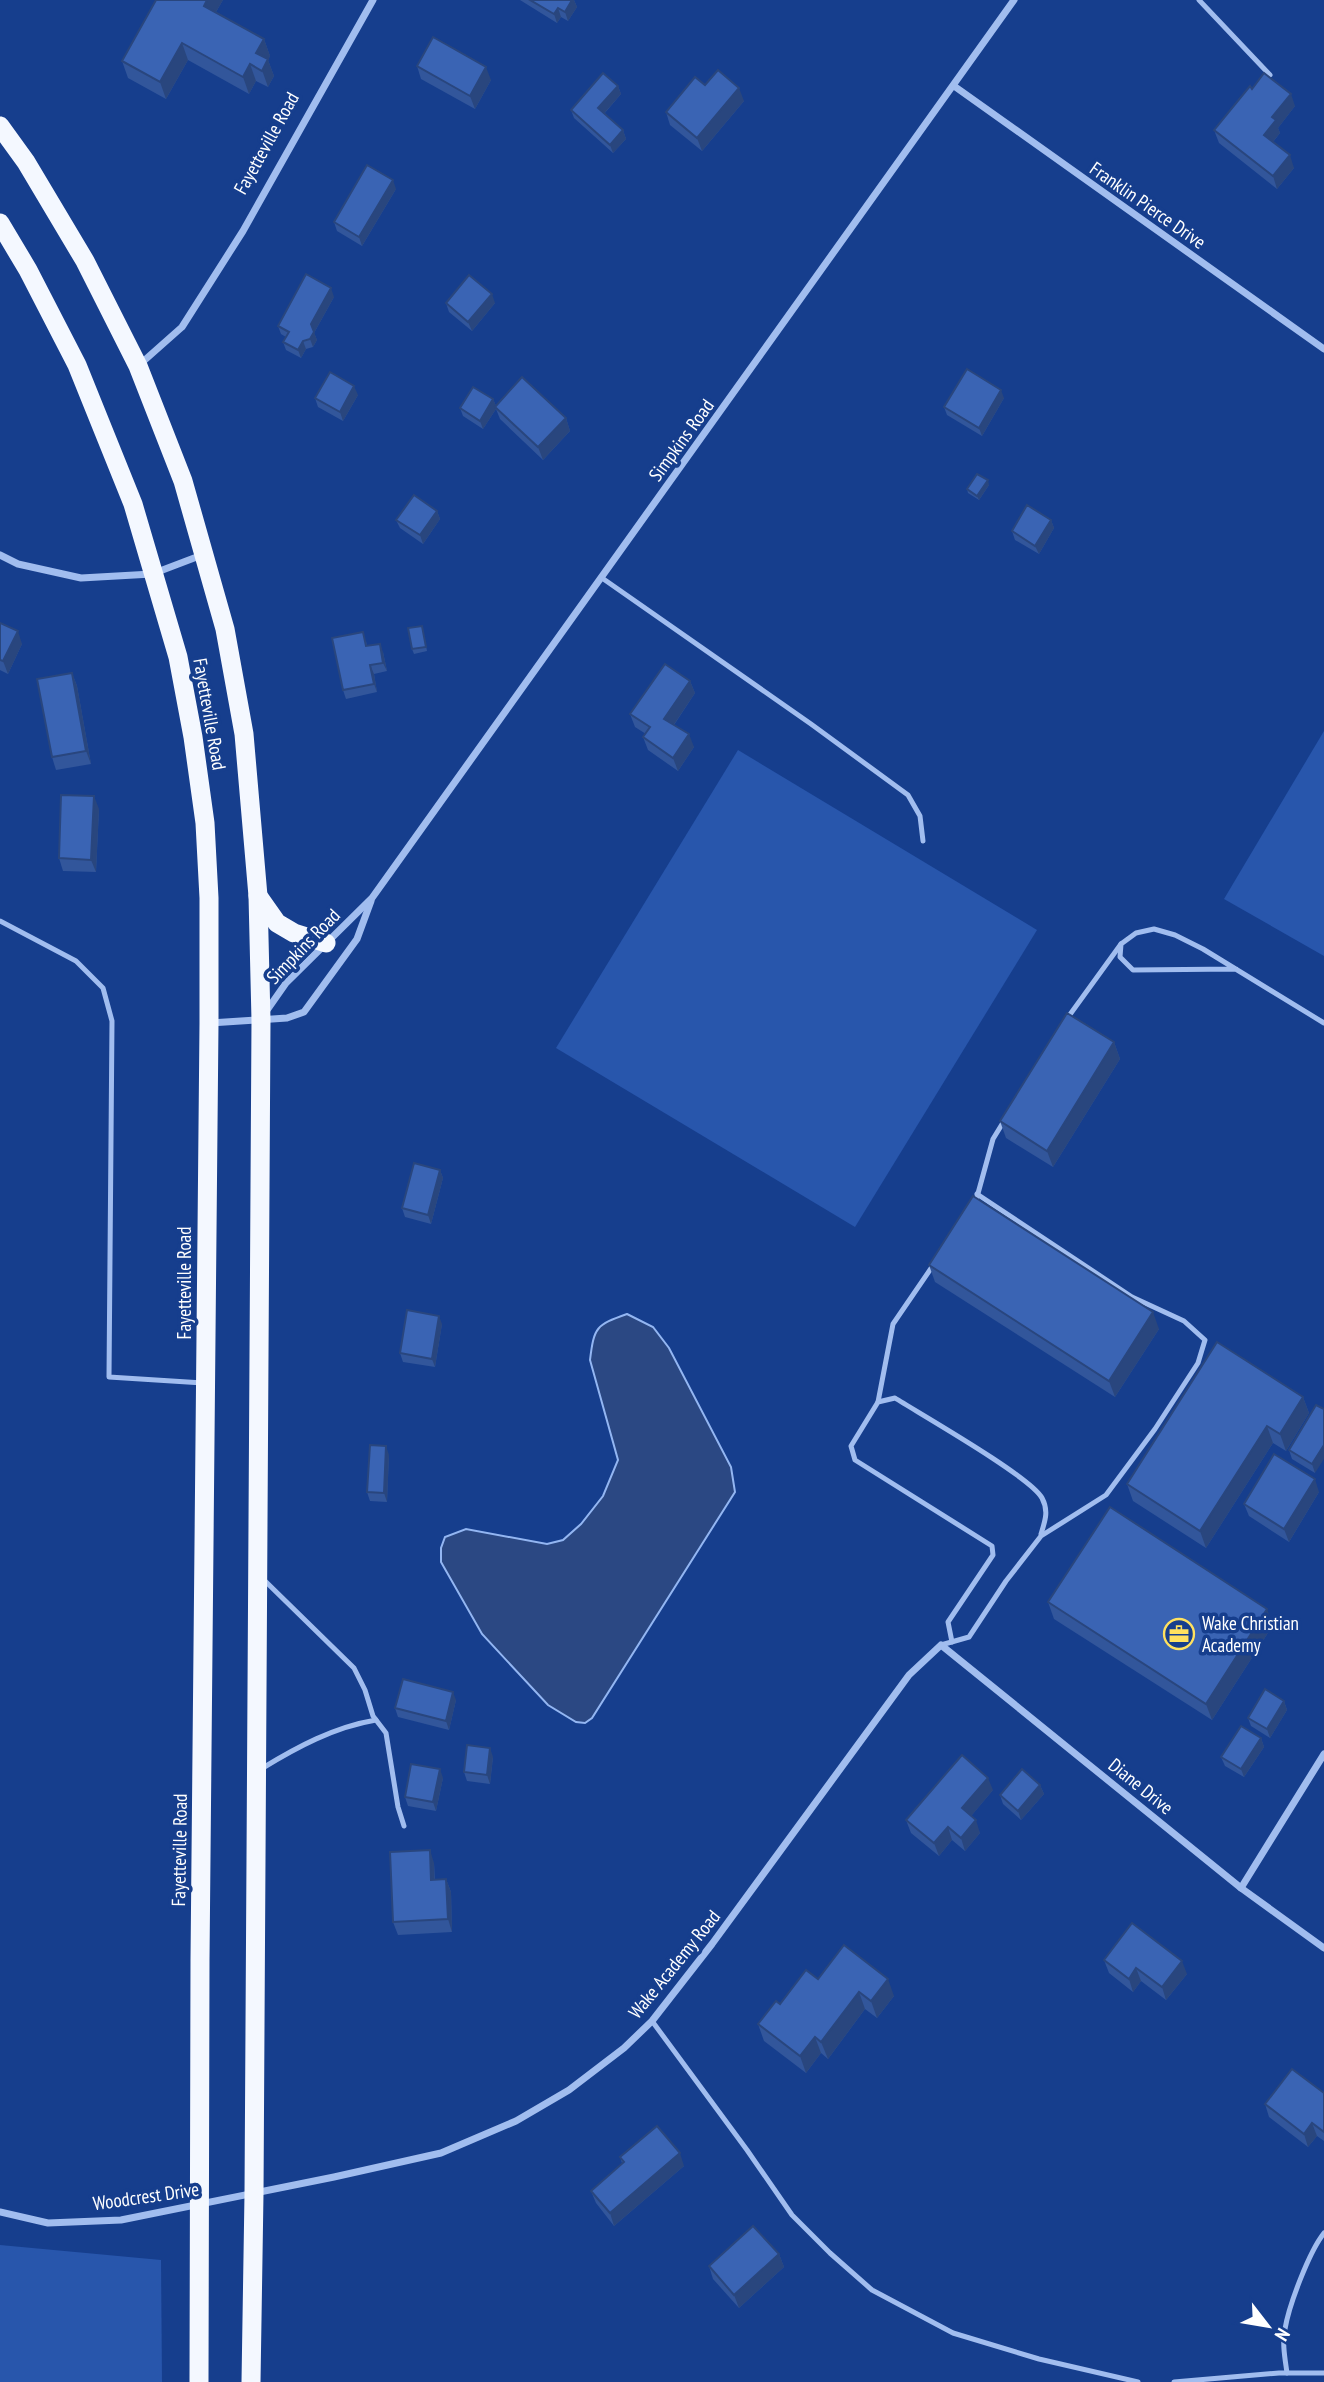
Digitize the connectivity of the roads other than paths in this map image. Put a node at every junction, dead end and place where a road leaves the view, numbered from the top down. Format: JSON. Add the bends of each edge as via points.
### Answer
{"nodes":[{"id":1,"x":373,"y":0,"type":"edge"},
{"id":2,"x":1014,"y":0,"type":"edge"},
{"id":3,"x":1199,"y":0,"type":"edge"},
{"id":4,"x":1270,"y":75,"type":"edge"},
{"id":5,"x":954,"y":86,"type":"junction"},
{"id":6,"x":0,"y":126,"type":"edge"},
{"id":7,"x":0,"y":223,"type":"edge"},
{"id":8,"x":1324,"y":349,"type":"edge"},
{"id":9,"x":138,"y":366,"type":"junction"},
{"id":10,"x":204,"y":554,"type":"junction"},
{"id":11,"x":0,"y":555,"type":"edge"},
{"id":12,"x":152,"y":574,"type":"junction"},
{"id":13,"x":602,"y":578,"type":"junction"},
{"id":14,"x":923,"y":841,"type":"dead end"},
{"id":15,"x":258,"y":896,"type":"junction"},
{"id":16,"x":372,"y":898,"type":"junction"},
{"id":17,"x":0,"y":920,"type":"edge"},
{"id":18,"x":326,"y":943,"type":"junction"},
{"id":19,"x":1122,"y":944,"type":"junction"},
{"id":20,"x":1236,"y":969,"type":"junction"},
{"id":21,"x":261,"y":1020,"type":"junction"},
{"id":22,"x":209,"y":1023,"type":"junction"},
{"id":23,"x":1324,"y":1023,"type":"edge"},
{"id":24,"x":1060,"y":1029,"type":"edge"},
{"id":25,"x":1006,"y":1117,"type":"edge"},
{"id":26,"x":977,"y":1194,"type":"junction"},
{"id":27,"x":975,"y":1204,"type":"edge"},
{"id":28,"x":937,"y":1259,"type":"edge"},
{"id":29,"x":206,"y":1383,"type":"junction"},
{"id":30,"x":878,"y":1402,"type":"junction"},
{"id":31,"x":1041,"y":1536,"type":"junction"},
{"id":32,"x":258,"y":1574,"type":"junction"},
{"id":33,"x":952,"y":1642,"type":"junction"},
{"id":34,"x":941,"y":1645,"type":"junction"},
{"id":35,"x":376,"y":1720,"type":"junction"},
{"id":36,"x":1324,"y":1754,"type":"edge"},
{"id":37,"x":257,"y":1772,"type":"junction"},
{"id":38,"x":404,"y":1826,"type":"dead end"},
{"id":39,"x":1241,"y":1888,"type":"junction"},
{"id":40,"x":1324,"y":1948,"type":"edge"},
{"id":41,"x":652,"y":2021,"type":"junction"},
{"id":42,"x":254,"y":2194,"type":"junction"},
{"id":43,"x":200,"y":2205,"type":"junction"},
{"id":44,"x":0,"y":2212,"type":"edge"},
{"id":45,"x":1324,"y":2232,"type":"edge"},
{"id":46,"x":1286,"y":2373,"type":"junction"},
{"id":47,"x":1324,"y":2373,"type":"edge"},
{"id":48,"x":199,"y":2382,"type":"edge"},
{"id":49,"x":251,"y":2382,"type":"edge"},
{"id":50,"x":1138,"y":2382,"type":"edge"},
{"id":51,"x":1174,"y":2382,"type":"edge"}],
"edges":[{"from":1,"to":9,"type":"street","name":"Fayetteville Road","via":[[243,231],[182,327]]},
{"from":2,"to":5,"type":"street","name":"Simpkins Road"},
{"from":3,"to":4,"type":"lane"},
{"from":5,"to":8,"type":"street","name":"Franklin Pierce Drive"},
{"from":5,"to":13,"type":"street","name":"Simpkins Road"},
{"from":6,"to":9,"type":"highway","name":"Fayetteville Road","via":[[85,261]]},
{"from":7,"to":12,"type":"highway","name":"Fayetteville Road","via":[[77,365],[133,504]]},
{"from":9,"to":10,"type":"highway","name":"Fayetteville Road","via":[[183,481]]},
{"from":10,"to":12,"type":"street"},
{"from":10,"to":15,"type":"highway","name":"Fayetteville Road","via":[[225,629],[244,734]]},
{"from":11,"to":12,"type":"street","via":[[18,564],[81,578]]},
{"from":12,"to":22,"type":"highway","name":"Fayetteville Road","via":[[178,657],[205,823]]},
{"from":13,"to":14,"type":"lane","via":[[908,796],[920,816]]},
{"from":13,"to":16,"type":"street","name":"Simpkins Road"},
{"from":15,"to":18,"type":"highway","via":[[277,923]]},
{"from":15,"to":21,"type":"highway","name":"Fayetteville Road"},
{"from":16,"to":18,"type":"street","name":"Simpkins Road"},
{"from":16,"to":21,"type":"street","name":"Simpkins Road","via":[[357,939],[304,1012]]},
{"from":17,"to":29,"type":"lane","via":[[76,961],[103,988],[109,1010],[109,1377]]},
{"from":18,"to":21,"type":"street","name":"Simpkins Road","via":[[286,983]]},
{"from":19,"to":20,"type":"lane","via":[[1136,933],[1154,929],[1175,935]]},
{"from":19,"to":20,"type":"lane","via":[[1119,957],[1133,970]]},
{"from":19,"to":24,"type":"lane"},
{"from":20,"to":23,"type":"lane"},
{"from":21,"to":22,"type":"street","name":"Simpkins Road"},
{"from":21,"to":32,"type":"highway","name":"Fayetteville Road"},
{"from":22,"to":29,"type":"highway","name":"Fayetteville Road"},
{"from":25,"to":26,"type":"lane","via":[[993,1139]]},
{"from":26,"to":27,"type":"lane"},
{"from":26,"to":31,"type":"lane","via":[[1132,1297],[1184,1321],[1205,1340],[1198,1363],[1106,1495]]},
{"from":28,"to":30,"type":"lane","via":[[893,1324]]},
{"from":29,"to":43,"type":"highway","name":"Fayetteville Road"},
{"from":30,"to":31,"type":"lane","via":[[895,1398],[1021,1477],[1041,1496],[1047,1514]]},
{"from":30,"to":33,"type":"lane","via":[[851,1446],[855,1460],[992,1546],[993,1555],[948,1622]]},
{"from":31,"to":33,"type":"lane","via":[[969,1637]]},
{"from":32,"to":35,"type":"lane","via":[[354,1668]]},
{"from":32,"to":37,"type":"highway","name":"Fayetteville Road"},
{"from":33,"to":34,"type":"lane"},
{"from":34,"to":39,"type":"street","name":"Diane Drive"},
{"from":34,"to":41,"type":"street","name":"Wake Academy Road","via":[[908,1675]]},
{"from":35,"to":37,"type":"lane","via":[[349,1724]]},
{"from":35,"to":38,"type":"lane","via":[[386,1733]]},
{"from":36,"to":39,"type":"street"},
{"from":37,"to":42,"type":"highway","name":"Fayetteville Road"},
{"from":39,"to":40,"type":"street","name":"Diane Drive"},
{"from":41,"to":42,"type":"street","name":"Wake Academy Road","via":[[569,2090],[516,2121],[441,2153]]},
{"from":41,"to":50,"type":"lane","via":[[792,2215],[872,2290],[953,2333]]},
{"from":42,"to":43,"type":"street","name":"Woodcrest Drive"},
{"from":42,"to":49,"type":"highway","name":"Fayetteville Road"},
{"from":43,"to":44,"type":"street","name":"Woodcrest Drive","via":[[121,2220],[48,2223]]},
{"from":43,"to":48,"type":"highway","name":"Fayetteville Road"},
{"from":45,"to":46,"type":"lane","via":[[1309,2256],[1285,2326]]},
{"from":46,"to":47,"type":"lane"},
{"from":46,"to":51,"type":"lane"}]}
